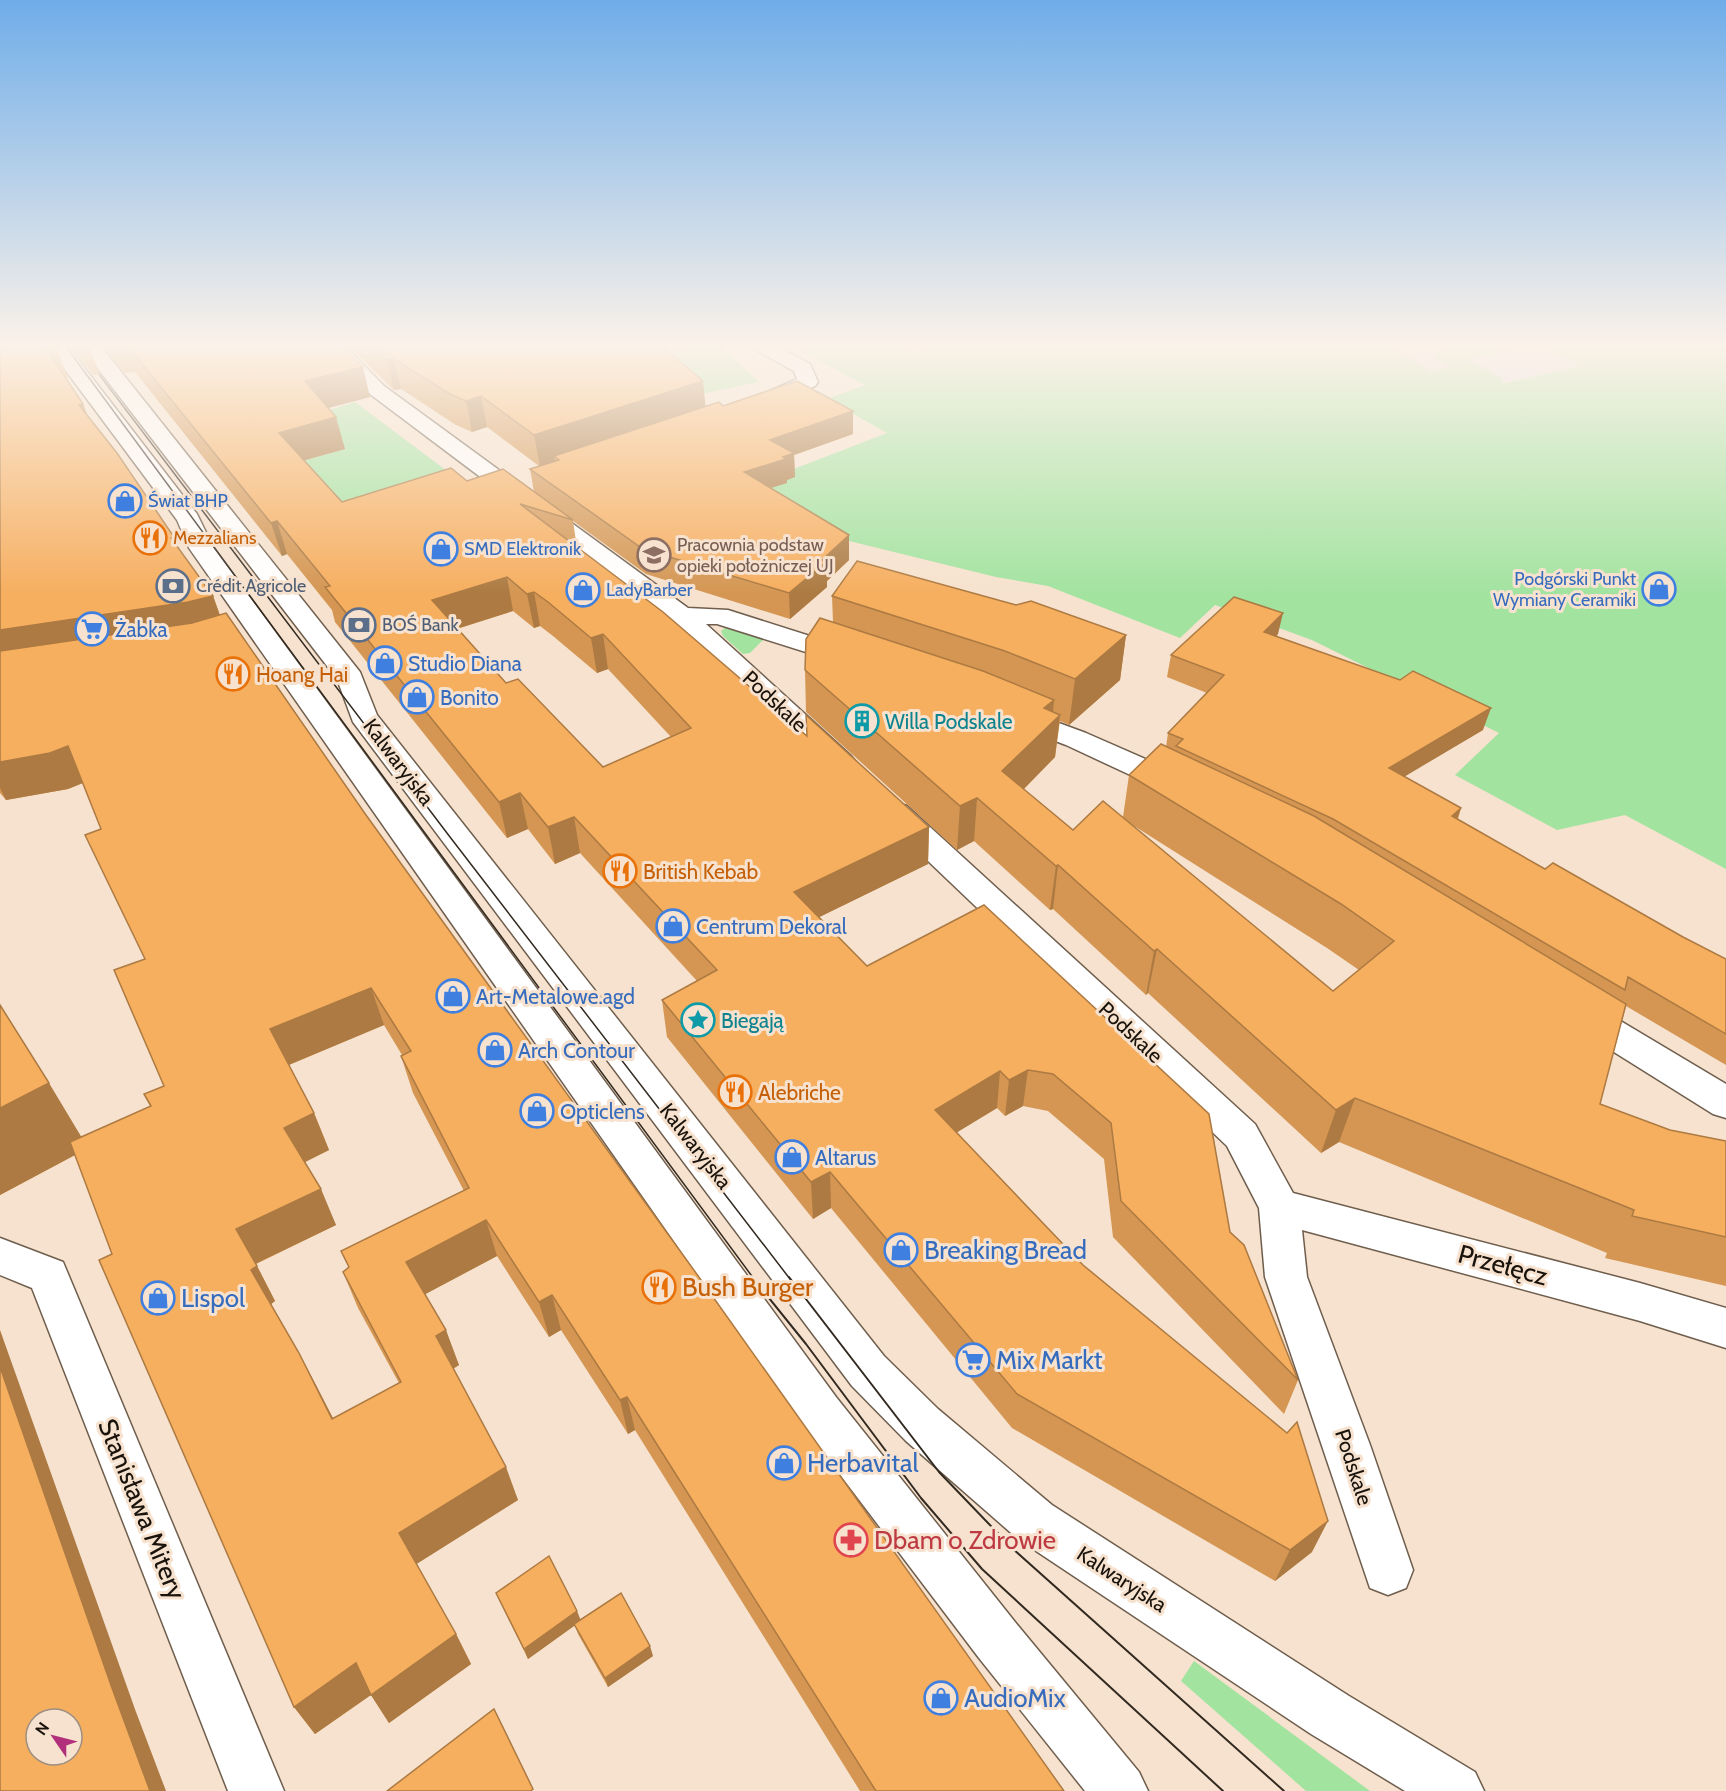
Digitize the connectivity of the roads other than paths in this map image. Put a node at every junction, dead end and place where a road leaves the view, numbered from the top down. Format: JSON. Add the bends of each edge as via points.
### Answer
{"nodes":[{"id":1,"x":120,"y":428,"type":"edge"},
{"id":2,"x":141,"y":428,"type":"edge"},
{"id":3,"x":427,"y":428,"type":"edge"},
{"id":4,"x":533,"y":479,"type":"edge"},
{"id":5,"x":508,"y":488,"type":"junction"},
{"id":6,"x":682,"y":616,"type":"junction"},
{"id":7,"x":267,"y":628,"type":"junction"},
{"id":8,"x":870,"y":664,"type":"edge"},
{"id":9,"x":988,"y":705,"type":"edge"},
{"id":10,"x":1210,"y":800,"type":"edge"},
{"id":11,"x":1558,"y":1000,"type":"edge"},
{"id":12,"x":1726,"y":1103,"type":"edge"},
{"id":13,"x":1279,"y":1207,"type":"junction"},
{"id":14,"x":0,"y":1256,"type":"edge"},
{"id":15,"x":1726,"y":1328,"type":"edge"},
{"id":16,"x":1388,"y":1570,"type":"dead end"},
{"id":17,"x":256,"y":1791,"type":"edge"},
{"id":18,"x":1120,"y":1791,"type":"edge"},
{"id":19,"x":1456,"y":1791,"type":"edge"}],
"edges":[{"from":1,"to":7,"type":"street","name":"Kalwaryjska","via":[[189,519],[201,548]]},
{"from":2,"to":7,"type":"street","name":"Kalwaryjska"},
{"from":3,"to":5,"type":"street","name":"Podskale"},
{"from":4,"to":5,"type":"street"},
{"from":5,"to":6,"type":"street","name":"Podskale"},
{"from":6,"to":8,"type":"street","via":[[719,616]]},
{"from":6,"to":13,"type":"street","name":"Podskale","via":[[1241,1135]]},
{"from":7,"to":18,"type":"street","name":"Kalwaryjska","via":[[820,1412]]},
{"from":7,"to":19,"type":"street","name":"Kalwaryjska","via":[[350,678],[363,716],[868,1371],[922,1425],[1035,1522],[1330,1715]]},
{"from":9,"to":10,"type":"street","via":[[1076,739]]},
{"from":11,"to":12,"type":"street"},
{"from":13,"to":15,"type":"street","name":"Przełęcz"},
{"from":13,"to":16,"type":"street","name":"Podskale","via":[[1286,1277]]},
{"from":14,"to":17,"type":"street","name":"Stanisława Mitery","via":[[48,1275]]}]}
